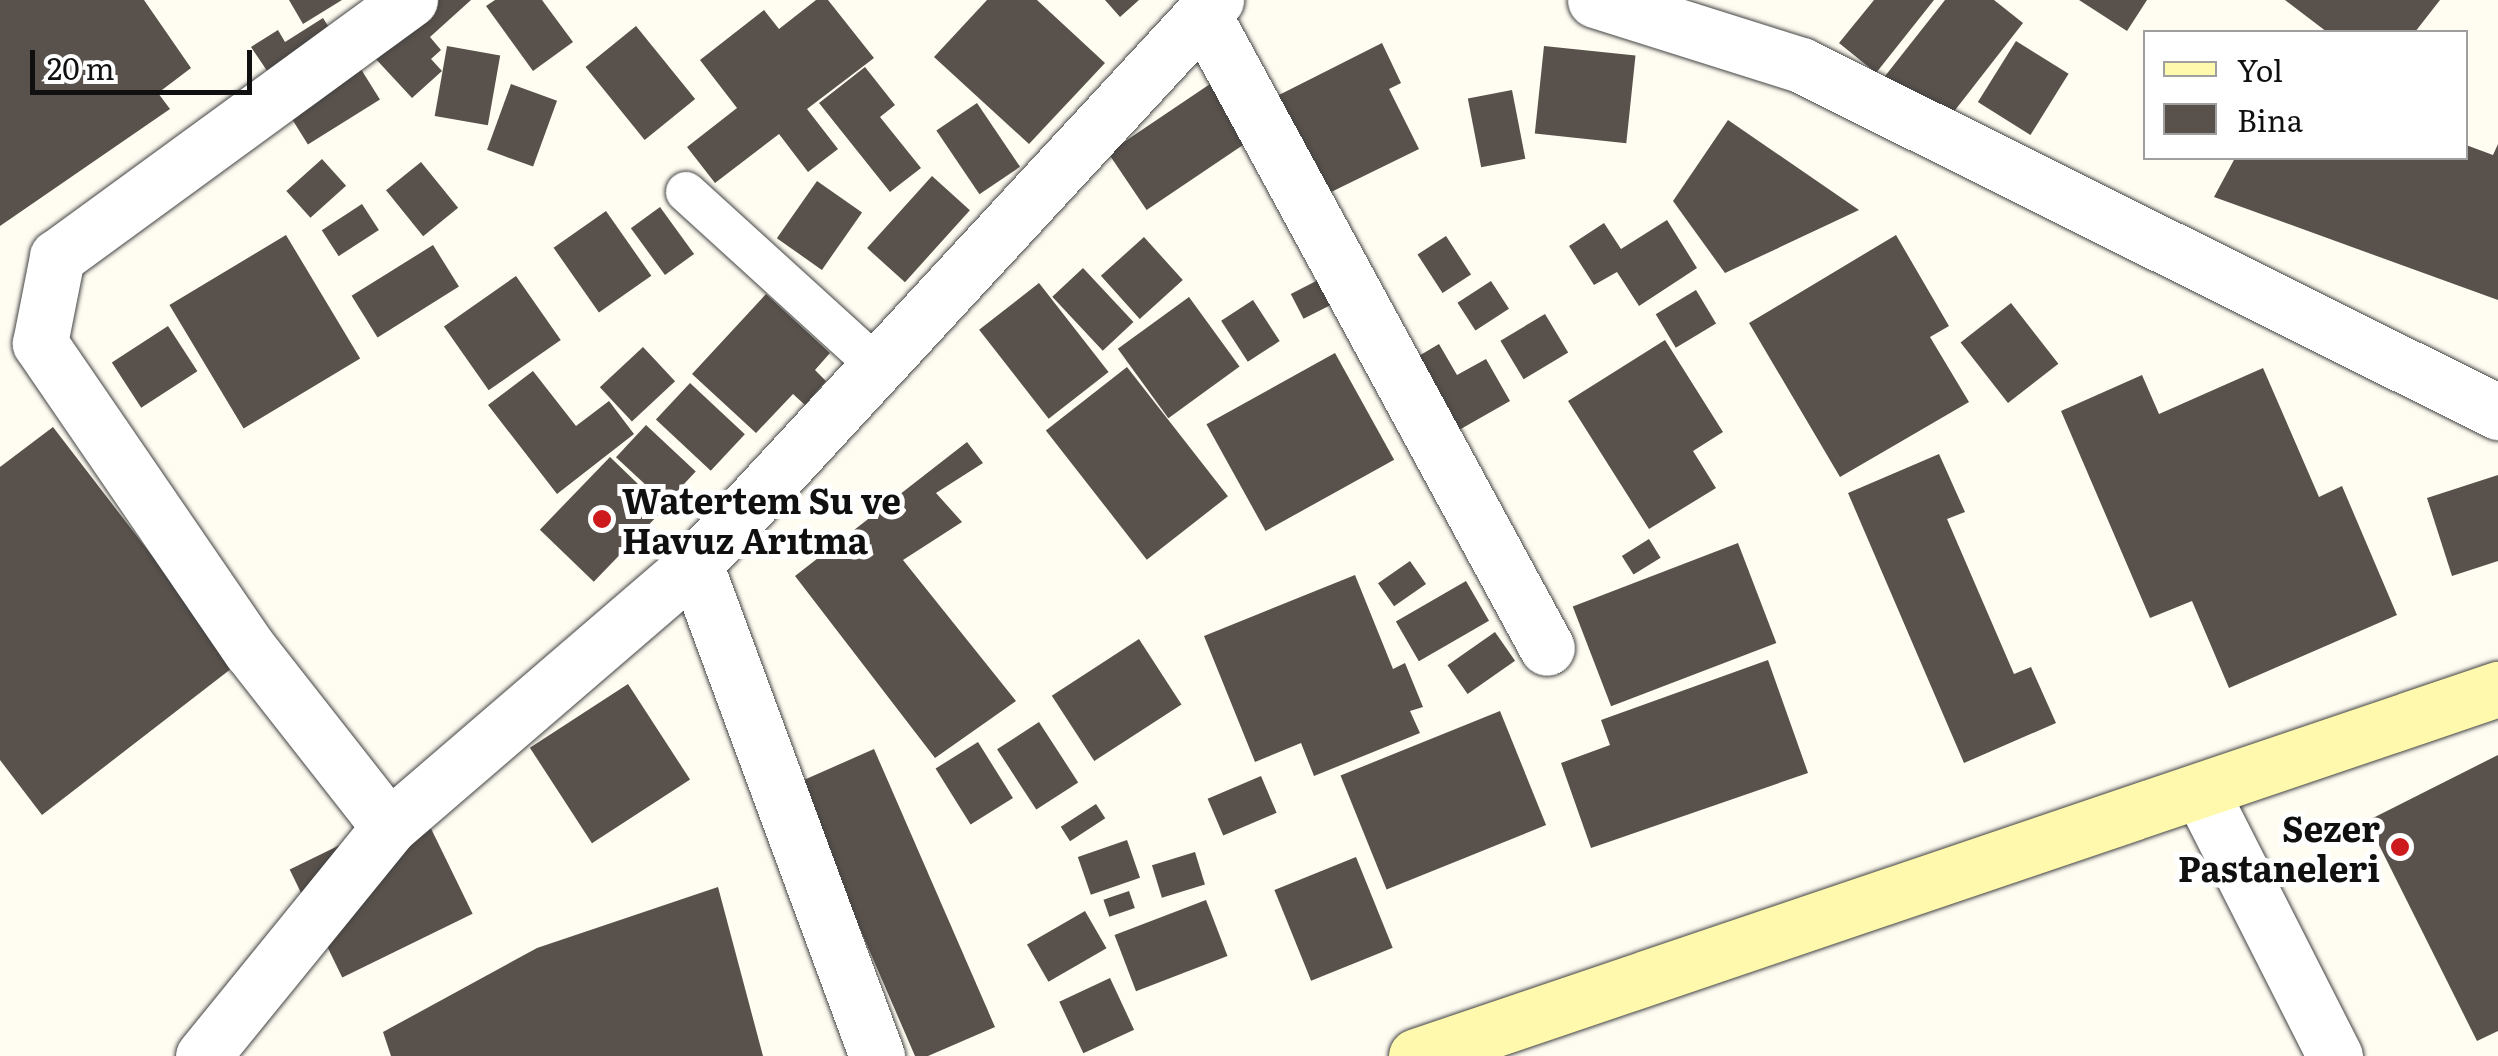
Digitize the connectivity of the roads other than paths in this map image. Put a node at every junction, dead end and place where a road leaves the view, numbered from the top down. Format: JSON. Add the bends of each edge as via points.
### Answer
{"nodes":[{"id":1,"x":410,"y":0,"type":"edge"},
{"id":2,"x":1595,"y":0,"type":"edge"},
{"id":3,"x":1210,"y":7,"type":"edge"},
{"id":4,"x":686,"y":192,"type":"dead end"},
{"id":5,"x":878,"y":366,"type":"junction"},
{"id":6,"x":2498,"y":412,"type":"edge"},
{"id":7,"x":694,"y":564,"type":"junction"},
{"id":8,"x":1547,"y":648,"type":"dead end"},
{"id":9,"x":2498,"y":688,"type":"edge"},
{"id":10,"x":2202,"y":794,"type":"junction"},
{"id":11,"x":389,"y":828,"type":"junction"},
{"id":12,"x":203,"y":1056,"type":"edge"},
{"id":13,"x":876,"y":1056,"type":"edge"},
{"id":14,"x":1416,"y":1056,"type":"edge"},
{"id":15,"x":2335,"y":1056,"type":"edge"}],
"edges":[{"from":1,"to":11,"type":"street","via":[[56,257],[40,343],[250,650]]},
{"from":2,"to":6,"type":"street","via":[[1802,65]]},
{"from":3,"to":5,"type":"street"},
{"from":3,"to":8,"type":"street"},
{"from":4,"to":5,"type":"lane"},
{"from":5,"to":7,"type":"street"},
{"from":7,"to":11,"type":"street"},
{"from":7,"to":13,"type":"street"},
{"from":9,"to":10,"type":"main road"},
{"from":10,"to":14,"type":"main road"},
{"from":10,"to":15,"type":"street"},
{"from":11,"to":12,"type":"street"}]}
